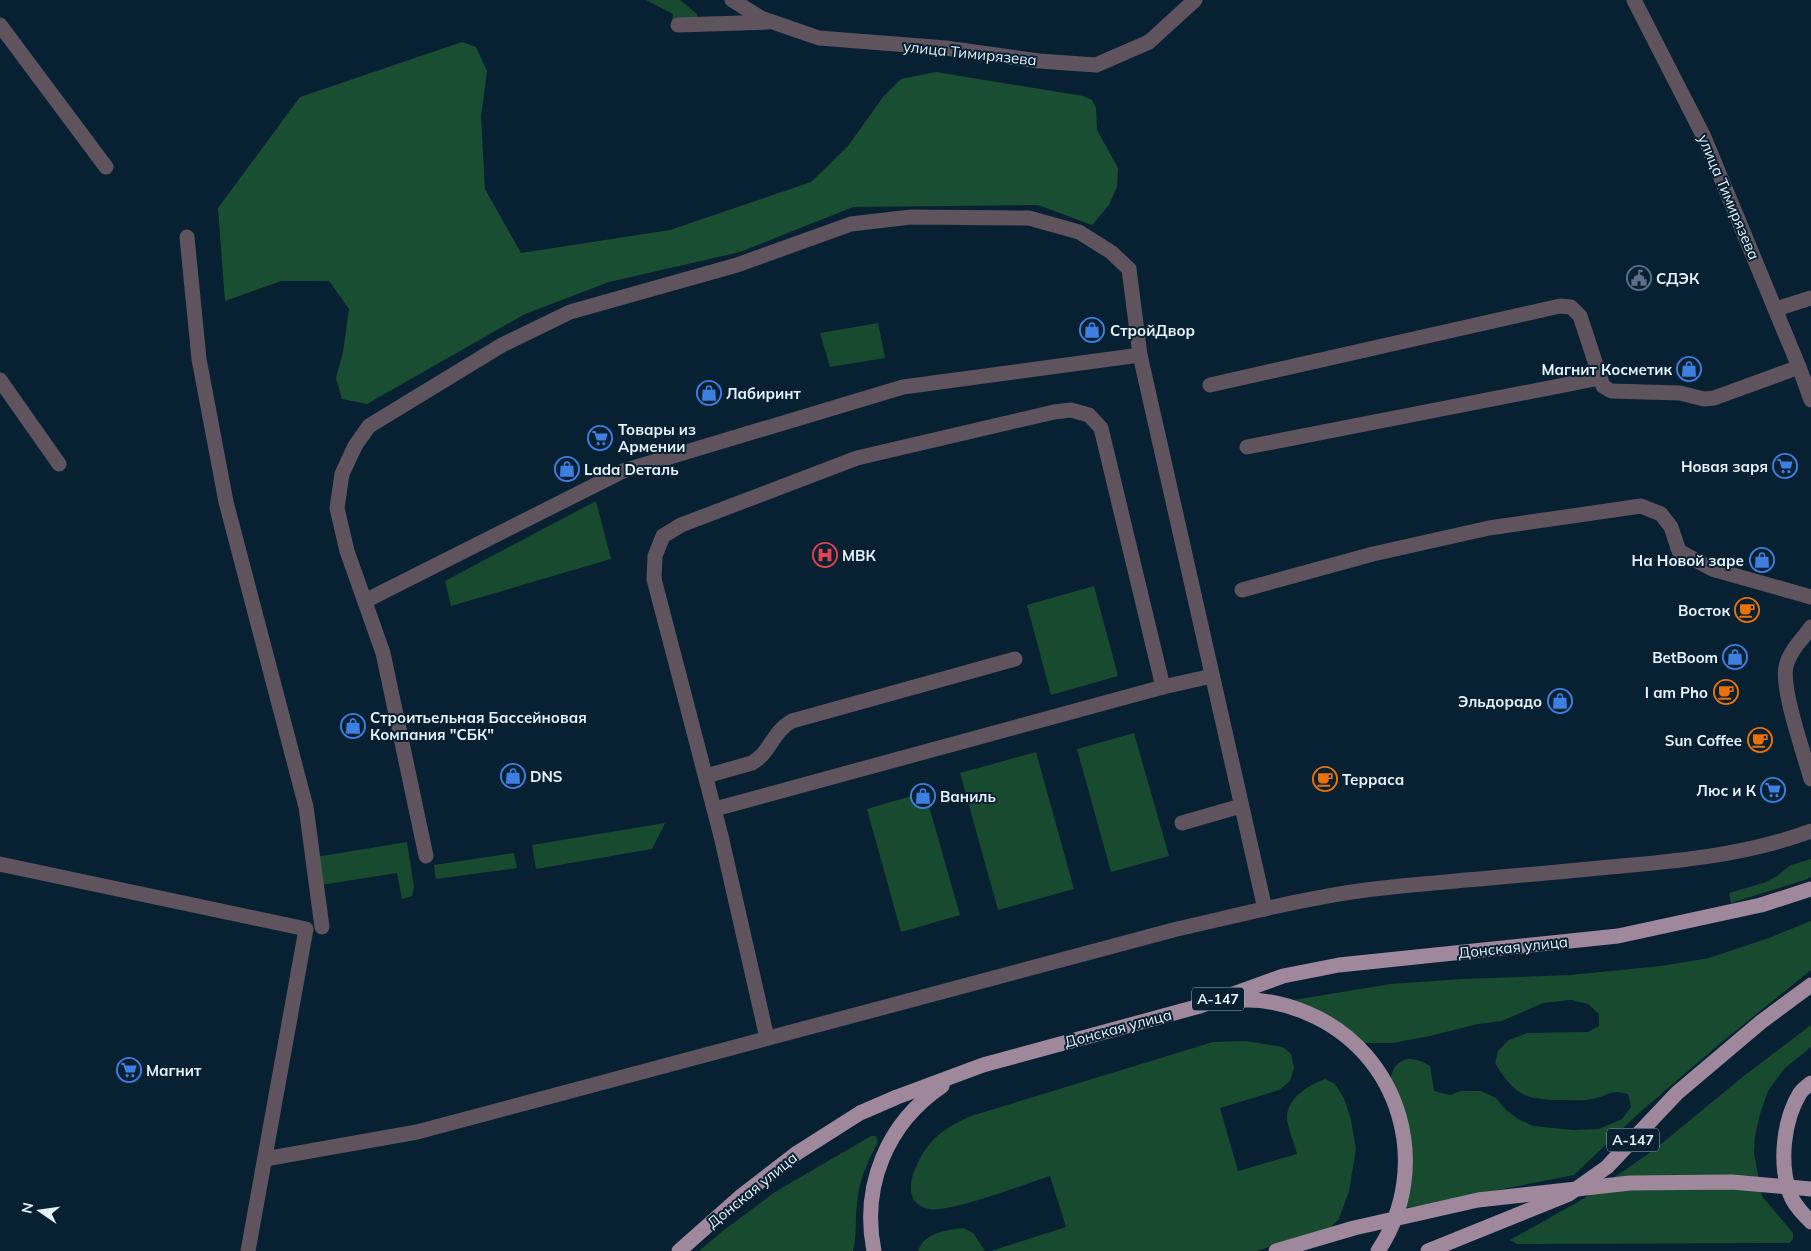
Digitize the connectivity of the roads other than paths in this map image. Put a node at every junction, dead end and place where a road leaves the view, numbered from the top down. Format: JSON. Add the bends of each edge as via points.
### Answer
{"nodes":[{"id":1,"x":732,"y":0,"type":"edge"},
{"id":2,"x":1195,"y":0,"type":"edge"},
{"id":3,"x":1634,"y":0,"type":"edge"},
{"id":4,"x":772,"y":22,"type":"junction"},
{"id":5,"x":678,"y":25,"type":"dead end"},
{"id":6,"x":0,"y":26,"type":"edge"},
{"id":7,"x":106,"y":167,"type":"dead end"},
{"id":8,"x":187,"y":238,"type":"dead end"},
{"id":9,"x":1811,"y":298,"type":"edge"},
{"id":10,"x":1776,"y":309,"type":"junction"},
{"id":11,"x":1140,"y":355,"type":"junction"},
{"id":12,"x":1799,"y":367,"type":"junction"},
{"id":13,"x":1600,"y":378,"type":"junction"},
{"id":14,"x":0,"y":380,"type":"edge"},
{"id":15,"x":1210,"y":385,"type":"dead end"},
{"id":16,"x":1811,"y":400,"type":"edge"},
{"id":17,"x":1247,"y":447,"type":"dead end"},
{"id":18,"x":59,"y":464,"type":"dead end"},
{"id":19,"x":1242,"y":590,"type":"dead end"},
{"id":20,"x":1811,"y":597,"type":"edge"},
{"id":21,"x":364,"y":601,"type":"junction"},
{"id":22,"x":1811,"y":628,"type":"edge"},
{"id":23,"x":1015,"y":659,"type":"dead end"},
{"id":24,"x":1212,"y":676,"type":"junction"},
{"id":25,"x":1163,"y":687,"type":"junction"},
{"id":26,"x":706,"y":776,"type":"junction"},
{"id":27,"x":1811,"y":779,"type":"edge"},
{"id":28,"x":1241,"y":806,"type":"junction"},
{"id":29,"x":715,"y":809,"type":"junction"},
{"id":30,"x":1182,"y":822,"type":"dead end"},
{"id":31,"x":1811,"y":831,"type":"edge"},
{"id":32,"x":426,"y":856,"type":"dead end"},
{"id":33,"x":0,"y":864,"type":"edge"},
{"id":34,"x":1811,"y":889,"type":"edge"},
{"id":35,"x":1265,"y":909,"type":"junction"},
{"id":36,"x":322,"y":927,"type":"dead end"},
{"id":37,"x":1811,"y":985,"type":"edge"},
{"id":38,"x":1200,"y":1006,"type":"junction"},
{"id":39,"x":767,"y":1038,"type":"junction"},
{"id":40,"x":983,"y":1065,"type":"junction"},
{"id":41,"x":1811,"y":1082,"type":"edge"},
{"id":42,"x":264,"y":1159,"type":"junction"},
{"id":43,"x":1811,"y":1188,"type":"edge"},
{"id":44,"x":1811,"y":1222,"type":"edge"},
{"id":45,"x":248,"y":1251,"type":"edge"},
{"id":46,"x":679,"y":1251,"type":"edge"},
{"id":47,"x":874,"y":1251,"type":"edge"},
{"id":48,"x":1276,"y":1251,"type":"edge"},
{"id":49,"x":1378,"y":1251,"type":"edge"},
{"id":50,"x":1428,"y":1251,"type":"edge"}],
"edges":[{"from":1,"to":4,"type":"street","name":"улица Тимирязева"},
{"from":2,"to":4,"type":"street","name":"улица Тимирязева","via":[[1149,42],[1096,65],[819,38]]},
{"from":3,"to":10,"type":"street","name":"улица Тимирязева","via":[[1704,137]]},
{"from":4,"to":5,"type":"street"},
{"from":6,"to":7,"type":"street"},
{"from":8,"to":36,"type":"street","via":[[199,359],[226,502],[306,807]]},
{"from":9,"to":10,"type":"street"},
{"from":10,"to":12,"type":"street","name":"улица Тимирязева"},
{"from":11,"to":21,"type":"street","via":[[903,387],[623,471]]},
{"from":11,"to":21,"type":"street","via":[[1129,269],[1111,252],[1079,232],[1029,218],[911,217],[851,224],[737,265],[570,312],[502,345],[369,426],[354,446],[342,474],[337,508]]},
{"from":11,"to":24,"type":"street"},
{"from":12,"to":13,"type":"street","via":[[1714,398],[1680,393],[1611,391],[1603,386]]},
{"from":12,"to":16,"type":"street","name":"улица Тимирязева"},
{"from":13,"to":15,"type":"street","via":[[1580,316],[1571,307],[1560,306]]},
{"from":13,"to":17,"type":"street"},
{"from":14,"to":18,"type":"street"},
{"from":19,"to":20,"type":"street","via":[[1373,554],[1489,528],[1641,506],[1661,514],[1671,527],[1679,551],[1712,569]]},
{"from":21,"to":32,"type":"street","via":[[382,653]]},
{"from":22,"to":27,"type":"street","via":[[1795,646],[1786,668],[1788,694]]},
{"from":23,"to":26,"type":"street","via":[[792,721],[782,726],[765,753],[752,763]]},
{"from":24,"to":25,"type":"street"},
{"from":24,"to":28,"type":"street"},
{"from":25,"to":26,"type":"street","via":[[1100,428],[1089,415],[1071,410],[1054,412],[857,458],[681,525],[663,536],[655,556],[654,579]]},
{"from":25,"to":29,"type":"street"},
{"from":26,"to":29,"type":"street"},
{"from":28,"to":30,"type":"street"},
{"from":28,"to":35,"type":"street"},
{"from":29,"to":39,"type":"street"},
{"from":31,"to":35,"type":"street","via":[[1743,850],[1667,862],[1390,887]]},
{"from":33,"to":42,"type":"street","via":[[306,929]]},
{"from":34,"to":38,"type":"main road","name":"Донская улица","number":"А-147","via":[[1762,905],[1618,936],[1339,965],[1283,976]]},
{"from":35,"to":39,"type":"street"},
{"from":37,"to":50,"type":"main road","number":"А-147","via":[[1761,1022],[1677,1093],[1607,1167],[1569,1194]]},
{"from":38,"to":40,"type":"main road","name":"Донская улица","number":"А-147"},
{"from":38,"to":49,"type":"main road","number":"А-147","via":[[1229,1001],[1260,1001],[1291,1006],[1321,1019],[1347,1036],[1369,1059],[1387,1084],[1399,1114],[1405,1145],[1405,1176],[1399,1208]]},
{"from":39,"to":42,"type":"street","via":[[417,1132]]},
{"from":40,"to":46,"type":"main road","name":"Донская улица","number":"А-147","via":[[860,1113],[797,1153],[740,1197]]},
{"from":40,"to":47,"type":"main road","number":"А-147","via":[[954,1078],[928,1096],[906,1118],[889,1144],[870,1204]]},
{"from":41,"to":44,"type":"main road","via":[[1800,1092],[1787,1124],[1783,1160],[1790,1195]]},
{"from":42,"to":45,"type":"street"},
{"from":43,"to":48,"type":"main road","bridge":true,"via":[[1732,1182],[1630,1183],[1488,1199],[1354,1228]]}]}
